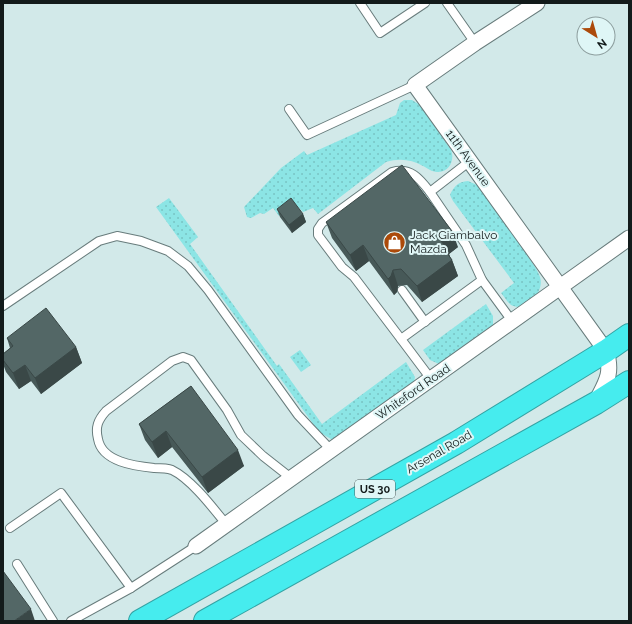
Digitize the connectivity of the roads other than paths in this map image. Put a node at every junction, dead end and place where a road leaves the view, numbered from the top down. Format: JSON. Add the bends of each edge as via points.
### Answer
{"nodes":[{"id":1,"x":360,"y":3,"type":"edge"},
{"id":2,"x":425,"y":3,"type":"edge"},
{"id":3,"x":447,"y":3,"type":"edge"},
{"id":4,"x":533,"y":4,"type":"edge"},
{"id":5,"x":475,"y":43,"type":"junction"},
{"id":6,"x":416,"y":85,"type":"junction"},
{"id":7,"x":289,"y":109,"type":"dead end"},
{"id":8,"x":470,"y":162,"type":"junction"},
{"id":9,"x":430,"y":192,"type":"junction"},
{"id":10,"x":629,"y":238,"type":"edge"},
{"id":11,"x":482,"y":280,"type":"junction"},
{"id":12,"x":560,"y":287,"type":"junction"},
{"id":13,"x":402,"y":290,"type":"dead end"},
{"id":14,"x":3,"y":306,"type":"edge"},
{"id":15,"x":512,"y":321,"type":"junction"},
{"id":16,"x":424,"y":322,"type":"junction"},
{"id":17,"x":629,"y":335,"type":"edge"},
{"id":18,"x":401,"y":340,"type":"junction"},
{"id":19,"x":606,"y":351,"type":"junction"},
{"id":20,"x":431,"y":379,"type":"junction"},
{"id":21,"x":629,"y":382,"type":"edge"},
{"id":22,"x":596,"y":403,"type":"junction"},
{"id":23,"x":330,"y":450,"type":"junction"},
{"id":24,"x":291,"y":478,"type":"junction"},
{"id":25,"x":226,"y":524,"type":"junction"},
{"id":26,"x":10,"y":528,"type":"dead end"},
{"id":27,"x":196,"y":546,"type":"joint"},
{"id":28,"x":17,"y":564,"type":"dead end"},
{"id":29,"x":130,"y":588,"type":"junction"},
{"id":30,"x":53,"y":621,"type":"edge"},
{"id":31,"x":71,"y":621,"type":"edge"},
{"id":32,"x":140,"y":621,"type":"edge"},
{"id":33,"x":205,"y":621,"type":"edge"}],
"edges":[{"from":1,"to":2,"type":"lane","via":[[380,33]]},
{"from":3,"to":5,"type":"lane"},
{"from":4,"to":5,"type":"street"},
{"from":5,"to":6,"type":"street"},
{"from":6,"to":7,"type":"lane","via":[[307,135]]},
{"from":6,"to":8,"type":"street","name":"11th Avenue"},
{"from":8,"to":9,"type":"lane"},
{"from":8,"to":12,"type":"street","name":"11th Avenue"},
{"from":9,"to":11,"type":"lane","via":[[466,245]]},
{"from":9,"to":18,"type":"lane","via":[[418,177],[409,172],[392,172],[322,223],[318,229],[318,235],[323,242],[342,267],[354,277]]},
{"from":10,"to":12,"type":"street","name":"Whiteford Road"},
{"from":11,"to":15,"type":"lane"},
{"from":11,"to":16,"type":"lane"},
{"from":12,"to":15,"type":"street","name":"Whiteford Road"},
{"from":12,"to":19,"type":"street","name":"11th Avenue"},
{"from":13,"to":16,"type":"lane"},
{"from":14,"to":23,"type":"lane","via":[[99,241],[117,236],[168,251],[188,266],[208,290],[298,415]]},
{"from":15,"to":20,"type":"street","name":"Whiteford Road"},
{"from":16,"to":18,"type":"lane"},
{"from":17,"to":19,"type":"highway","name":"Arsenal Road","number":"US 30"},
{"from":18,"to":20,"type":"lane"},
{"from":19,"to":22,"type":"street","via":[[610,365],[609,376]]},
{"from":19,"to":32,"type":"highway","name":"Arsenal Road","number":"US 30","via":[[456,443]]},
{"from":20,"to":23,"type":"street","name":"Whiteford Road"},
{"from":21,"to":22,"type":"highway","number":"US 30"},
{"from":22,"to":33,"type":"highway","number":"US 30"},
{"from":23,"to":24,"type":"street","name":"Whiteford Road"},
{"from":24,"to":25,"type":"street","name":"Whiteford Road"},
{"from":24,"to":25,"type":"lane","via":[[241,434],[191,360],[183,357],[172,361],[106,411],[98,421],[96,433],[98,442],[105,452],[121,462],[171,469],[204,497]]},
{"from":25,"to":27,"type":"street","name":"Whiteford Road"},
{"from":26,"to":29,"type":"lane","via":[[61,494]]},
{"from":27,"to":29,"type":"lane"},
{"from":28,"to":30,"type":"lane"},
{"from":29,"to":31,"type":"lane"}]}
